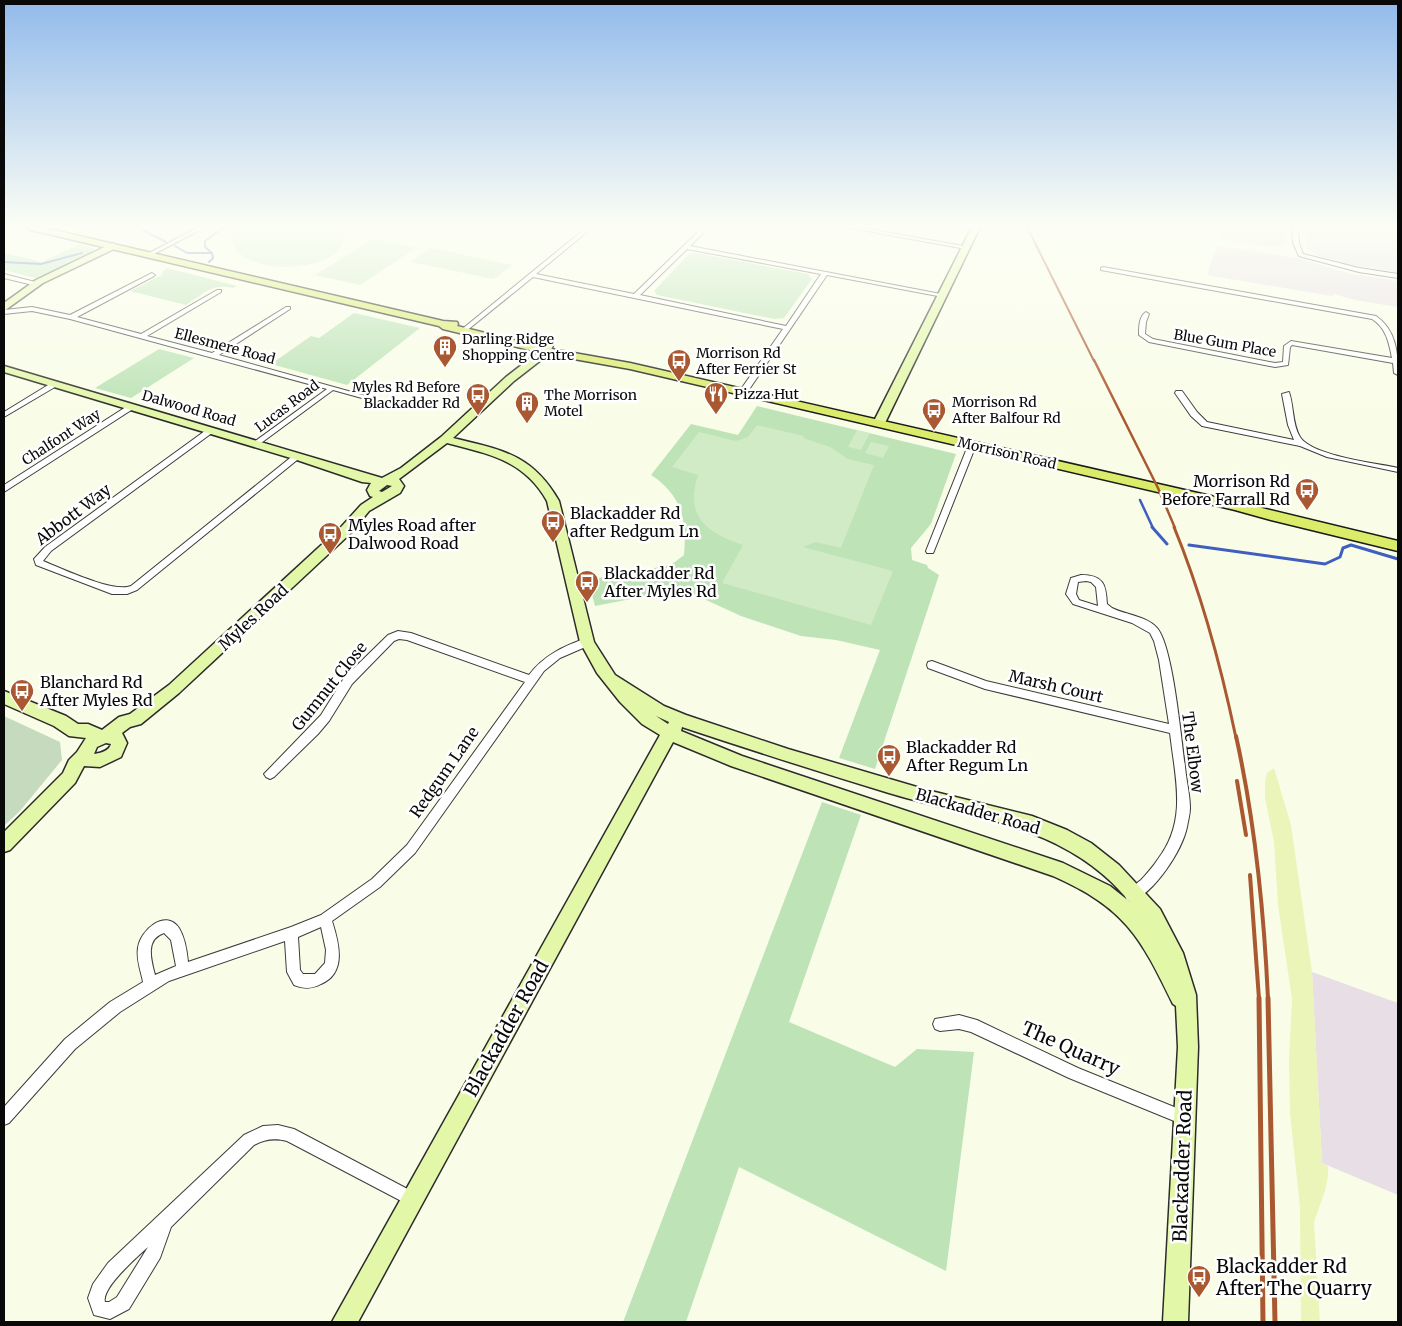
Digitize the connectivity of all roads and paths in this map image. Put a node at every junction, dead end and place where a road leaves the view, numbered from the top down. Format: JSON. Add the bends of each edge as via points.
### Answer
{"nodes":[{"id":1,"x":28,"y":289,"type":"edge"},
{"id":2,"x":124,"y":289,"type":"edge"},
{"id":3,"x":295,"y":289,"type":"edge"},
{"id":4,"x":515,"y":289,"type":"edge"},
{"id":5,"x":603,"y":289,"type":"edge"},
{"id":6,"x":643,"y":289,"type":"edge"},
{"id":7,"x":816,"y":289,"type":"edge"},
{"id":8,"x":909,"y":289,"type":"edge"},
{"id":9,"x":946,"y":289,"type":"edge"},
{"id":10,"x":1215,"y":289,"type":"edge"},
{"id":11,"x":219,"y":291,"type":"dead end"},
{"id":12,"x":943,"y":295,"type":"junction"},
{"id":13,"x":636,"y":296,"type":"junction"},
{"id":14,"x":4,"y":308,"type":"edge"},
{"id":15,"x":288,"y":308,"type":"dead end"},
{"id":16,"x":4,"y":312,"type":"edge"},
{"id":17,"x":1146,"y":314,"type":"dead end"},
{"id":18,"x":71,"y":317,"type":"junction"},
{"id":19,"x":442,"y":324,"type":"joint"},
{"id":20,"x":788,"y":328,"type":"junction"},
{"id":21,"x":466,"y":329,"type":"junction"},
{"id":22,"x":142,"y":336,"type":"junction"},
{"id":23,"x":544,"y":347,"type":"junction"},
{"id":24,"x":214,"y":356,"type":"junction"},
{"id":25,"x":1395,"y":361,"type":"junction"},
{"id":26,"x":4,"y":369,"type":"edge"},
{"id":27,"x":1398,"y":373,"type":"edge"},
{"id":28,"x":56,"y":384,"type":"junction"},
{"id":29,"x":332,"y":388,"type":"junction"},
{"id":30,"x":743,"y":392,"type":"junction"},
{"id":31,"x":1179,"y":393,"type":"dead end"},
{"id":32,"x":1286,"y":394,"type":"dead end"},
{"id":33,"x":380,"y":401,"type":"dead end"},
{"id":34,"x":132,"y":407,"type":"junction"},
{"id":35,"x":4,"y":415,"type":"edge"},
{"id":36,"x":879,"y":423,"type":"junction"},
{"id":37,"x":212,"y":430,"type":"junction"},
{"id":38,"x":445,"y":439,"type":"junction"},
{"id":39,"x":257,"y":444,"type":"junction"},
{"id":40,"x":1302,"y":444,"type":"junction"},
{"id":41,"x":972,"y":445,"type":"junction"},
{"id":42,"x":298,"y":456,"type":"junction"},
{"id":43,"x":1398,"y":470,"type":"edge"},
{"id":44,"x":380,"y":486,"type":"junction"},
{"id":45,"x":4,"y":489,"type":"edge"},
{"id":46,"x":1237,"y":506,"type":"junction"},
{"id":47,"x":1398,"y":536,"type":"edge"},
{"id":48,"x":1398,"y":546,"type":"edge"},
{"id":49,"x":930,"y":551,"type":"dead end"},
{"id":50,"x":1110,"y":613,"type":"dead end"},
{"id":51,"x":586,"y":642,"type":"junction"},
{"id":52,"x":932,"y":666,"type":"dead end"},
{"id":53,"x":531,"y":680,"type":"junction"},
{"id":54,"x":4,"y":696,"type":"edge"},
{"id":55,"x":675,"y":727,"type":"junction"},
{"id":56,"x":1174,"y":730,"type":"junction"},
{"id":57,"x":75,"y":731,"type":"junction"},
{"id":58,"x":109,"y":738,"type":"junction"},
{"id":59,"x":90,"y":755,"type":"junction"},
{"id":60,"x":796,"y":758,"type":"junction"},
{"id":61,"x":270,"y":774,"type":"dead end"},
{"id":62,"x":788,"y":778,"type":"junction"},
{"id":63,"x":927,"y":797,"type":"junction"},
{"id":64,"x":920,"y":822,"type":"junction"},
{"id":65,"x":4,"y":844,"type":"edge"},
{"id":66,"x":1135,"y":893,"type":"junction"},
{"id":67,"x":1120,"y":903,"type":"junction"},
{"id":68,"x":325,"y":919,"type":"junction"},
{"id":69,"x":291,"y":933,"type":"junction"},
{"id":70,"x":183,"y":968,"type":"junction"},
{"id":71,"x":150,"y":985,"type":"junction"},
{"id":72,"x":1186,"y":1010,"type":"junction"},
{"id":73,"x":940,"y":1024,"type":"dead end"},
{"id":74,"x":4,"y":1118,"type":"edge"},
{"id":75,"x":1184,"y":1118,"type":"junction"},
{"id":76,"x":412,"y":1199,"type":"junction"},
{"id":77,"x":164,"y":1222,"type":"junction"},
{"id":78,"x":344,"y":1322,"type":"edge"},
{"id":79,"x":1176,"y":1322,"type":"edge"}],
"edges":[{"from":1,"to":14,"type":"street"},
{"from":2,"to":18,"type":"street"},
{"from":3,"to":19,"type":"main road","name":"Morrison Road"},
{"from":4,"to":21,"type":"street"},
{"from":5,"to":13,"type":"street"},
{"from":6,"to":13,"type":"street"},
{"from":7,"to":20,"type":"street"},
{"from":8,"to":12,"type":"street"},
{"from":9,"to":12,"type":"street"},
{"from":10,"to":25,"type":"street","via":[[1374,317],[1386,325]]},
{"from":11,"to":22,"type":"street"},
{"from":12,"to":36,"type":"street"},
{"from":13,"to":20,"type":"street"},
{"from":15,"to":24,"type":"street"},
{"from":16,"to":18,"type":"street","name":"Ellesmere Road","via":[[32,309]]},
{"from":17,"to":25,"type":"street","name":"Blue Gum Place","via":[[1142,335],[1151,341],[1268,364],[1285,365],[1287,346],[1291,343]]},
{"from":18,"to":22,"type":"street","name":"Ellesmere Road"},
{"from":19,"to":21,"type":"main road","name":"Morrison Road"},
{"from":20,"to":30,"type":"street"},
{"from":21,"to":23,"type":"main road","name":"Morrison Road"},
{"from":22,"to":24,"type":"street","name":"Ellesmere Road"},
{"from":23,"to":30,"type":"main road","name":"Morrison Road"},
{"from":23,"to":38,"type":"street","name":"Myles Road"},
{"from":24,"to":29,"type":"street","name":"Ellesmere Road"},
{"from":25,"to":27,"type":"street"},
{"from":26,"to":28,"type":"street","name":"Dalwood Road"},
{"from":28,"to":34,"type":"street","name":"Dalwood Road"},
{"from":28,"to":35,"type":"street"},
{"from":29,"to":33,"type":"street","name":"Ellesmere Road"},
{"from":29,"to":39,"type":"street","name":"Lucas Road"},
{"from":30,"to":36,"type":"main road","name":"Morrison Road"},
{"from":31,"to":40,"type":"street","via":[[1204,424]]},
{"from":32,"to":40,"type":"street","via":[[1296,436]]},
{"from":34,"to":37,"type":"street","name":"Dalwood Road"},
{"from":34,"to":45,"type":"street","name":"Chalfont Way"},
{"from":36,"to":41,"type":"main road","name":"Morrison Road"},
{"from":37,"to":39,"type":"street","name":"Dalwood Road"},
{"from":37,"to":42,"type":"street","name":"Abbott Way","via":[[48,549],[38,559],[39,563],[112,591],[127,591]]},
{"from":38,"to":44,"type":"street","name":"Myles Road","via":[[406,471]]},
{"from":38,"to":51,"type":"street","name":"Blackadder Road","via":[[513,459],[534,472],[544,483],[553,501]]},
{"from":39,"to":42,"type":"street","name":"Dalwood Road"},
{"from":40,"to":43,"type":"street","via":[[1320,452]]},
{"from":41,"to":46,"type":"main road","name":"Morrison Road"},
{"from":41,"to":49,"type":"street"},
{"from":42,"to":44,"type":"street","name":"Dalwood Road"},
{"from":44,"to":58,"type":"street","name":"Myles Road","via":[[346,529],[187,678],[135,719],[133,726]]},
{"from":46,"to":47,"type":"main road","name":"Morrison Road","via":[[1294,514]]},
{"from":46,"to":48,"type":"main road","name":"Morrison Road"},
{"from":50,"to":56,"type":"street","name":"The Elbow","via":[[1143,624],[1158,635]]},
{"from":51,"to":53,"type":"street","name":"Redgum Lane","via":[[556,655]]},
{"from":51,"to":55,"type":"street","name":"Blackadder Road","via":[[610,679],[658,710]]},
{"from":52,"to":56,"type":"street","name":"Marsh Court","via":[[985,684]]},
{"from":53,"to":61,"type":"street","name":"Gumnut Close","via":[[398,635],[391,638],[348,681],[325,718]]},
{"from":53,"to":68,"type":"street","name":"Redgum Lane","via":[[411,849],[376,883]]},
{"from":54,"to":57,"type":"street"},
{"from":55,"to":60,"type":"street","name":"Blackadder Road"},
{"from":55,"to":62,"type":"street","name":"Blackadder Road","via":[[736,761]]},
{"from":55,"to":76,"type":"street","name":"Blackadder Road"},
{"from":56,"to":66,"type":"street","name":"The Elbow","via":[[1184,808],[1182,825],[1178,840],[1158,870]]},
{"from":57,"to":58,"type":"street"},
{"from":57,"to":59,"type":"street"},
{"from":58,"to":59,"type":"street","name":"Myles Road","via":[[92,742]]},
{"from":59,"to":65,"type":"street","name":"Myles Road","via":[[85,771],[70,778]]},
{"from":60,"to":62,"type":"street"},
{"from":60,"to":63,"type":"street","name":"Blackadder Road"},
{"from":62,"to":64,"type":"street","name":"Blackadder Road"},
{"from":63,"to":64,"type":"street"},
{"from":63,"to":66,"type":"street","name":"Blackadder Road","via":[[1032,824],[1061,836],[1085,849]]},
{"from":64,"to":67,"type":"street","name":"Blackadder Road","via":[[1071,875]]},
{"from":66,"to":67,"type":"street","name":"The Elbow"},
{"from":66,"to":72,"type":"street","name":"Blackadder Road","via":[[1153,914],[1176,960],[1186,995]]},
{"from":67,"to":72,"type":"street","name":"Blackadder Road","via":[[1136,918],[1156,947]]},
{"from":68,"to":69,"type":"street","name":"Redgum Lane"},
{"from":68,"to":69,"type":"street","via":[[334,955],[325,976],[306,982],[299,980],[294,972]]},
{"from":69,"to":70,"type":"street","name":"Redgum Lane"},
{"from":70,"to":71,"type":"street","name":"Redgum Lane"},
{"from":70,"to":71,"type":"street","via":[[176,934],[172,928],[159,928],[145,942]]},
{"from":71,"to":74,"type":"street","name":"Redgum Lane","via":[[115,1007],[70,1044]]},
{"from":72,"to":75,"type":"street","name":"Blackadder Road","via":[[1188,1046]]},
{"from":73,"to":75,"type":"street","name":"The Quarry","via":[[960,1022],[972,1025],[1074,1073]]},
{"from":75,"to":79,"type":"street","name":"Blackadder Road"},
{"from":76,"to":77,"type":"street","via":[[288,1134],[262,1132],[249,1140]]},
{"from":76,"to":78,"type":"street","name":"Blackadder Road"},
{"from":77,"to":77,"type":"street","via":[[154,1252],[123,1303],[110,1311],[100,1309],[96,1299],[101,1284],[139,1243]]}]}
